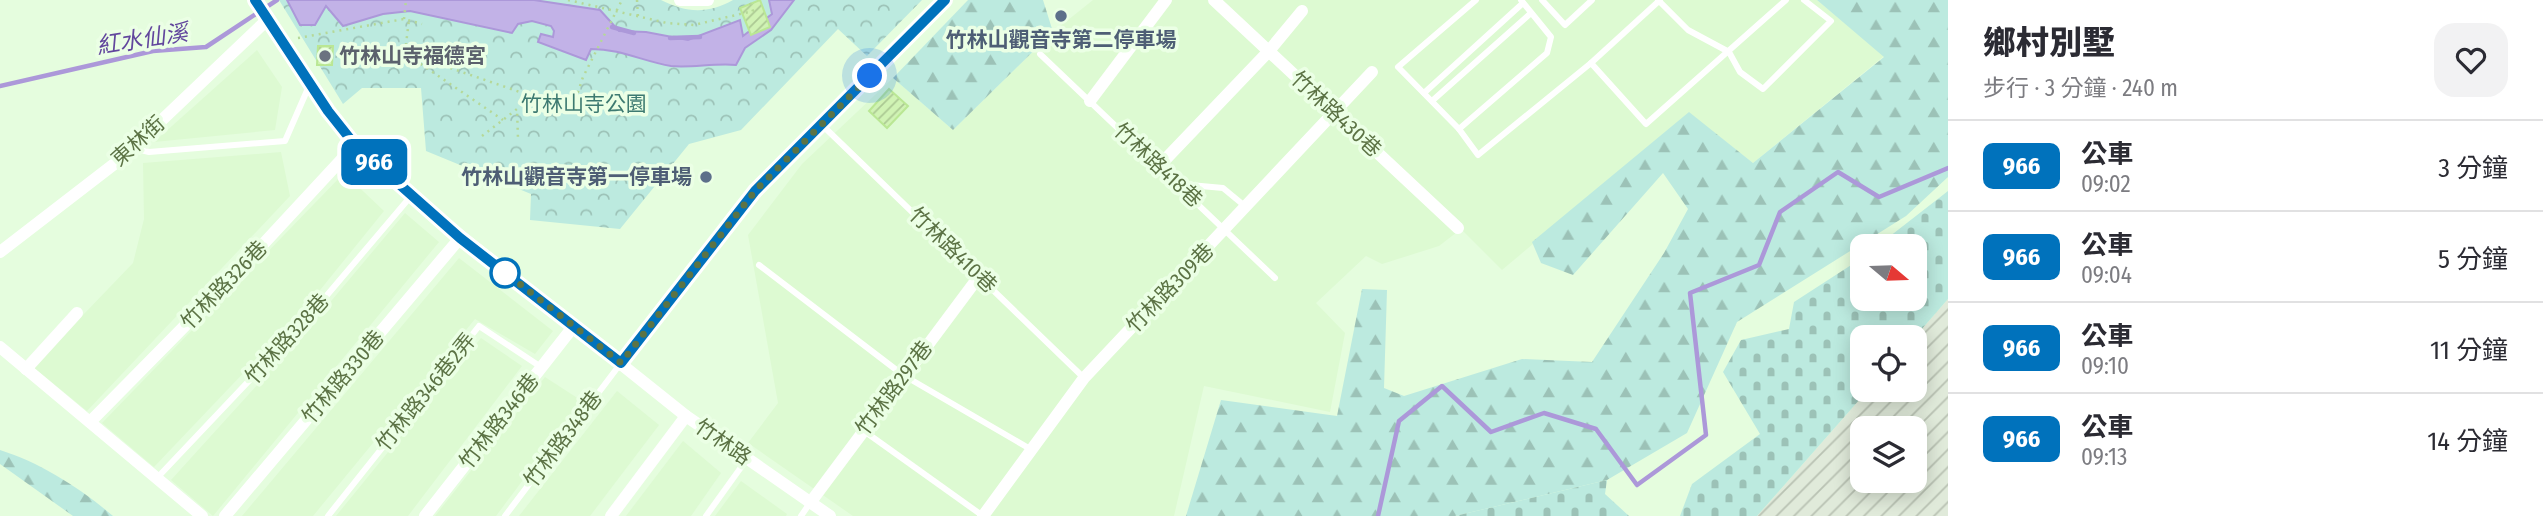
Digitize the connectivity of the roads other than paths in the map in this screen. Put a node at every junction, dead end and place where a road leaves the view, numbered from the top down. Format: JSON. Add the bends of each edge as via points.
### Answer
{"nodes":[{"id":1,"x":255,"y":0,"type":"edge"},
{"id":2,"x":680,"y":0,"type":"edge"},
{"id":3,"x":708,"y":0,"type":"edge"},
{"id":4,"x":945,"y":0,"type":"edge"},
{"id":5,"x":1166,"y":0,"type":"edge"},
{"id":6,"x":1214,"y":0,"type":"edge"},
{"id":7,"x":1476,"y":0,"type":"edge"},
{"id":8,"x":1542,"y":0,"type":"edge"},
{"id":9,"x":1592,"y":0,"type":"edge"},
{"id":10,"x":1659,"y":0,"type":"edge"},
{"id":11,"x":1786,"y":0,"type":"edge"},
{"id":12,"x":1804,"y":0,"type":"edge"},
{"id":13,"x":1522,"y":1,"type":"edge"},
{"id":14,"x":1302,"y":11,"type":"dead end"},
{"id":15,"x":1531,"y":13,"type":"junction"},
{"id":16,"x":267,"y":20,"type":"junction"},
{"id":17,"x":1269,"y":51,"type":"junction"},
{"id":18,"x":1729,"y":52,"type":"junction"},
{"id":19,"x":1040,"y":54,"type":"dead end"},
{"id":20,"x":1591,"y":63,"type":"junction"},
{"id":21,"x":1372,"y":72,"type":"dead end"},
{"id":22,"x":310,"y":84,"type":"junction"},
{"id":23,"x":1424,"y":93,"type":"junction"},
{"id":24,"x":1090,"y":101,"type":"junction"},
{"id":25,"x":1432,"y":101,"type":"junction"},
{"id":26,"x":1335,"y":112,"type":"junction"},
{"id":27,"x":821,"y":124,"type":"junction"},
{"id":28,"x":1459,"y":129,"type":"junction"},
{"id":29,"x":355,"y":145,"type":"junction"},
{"id":30,"x":132,"y":148,"type":"junction"},
{"id":31,"x":1159,"y":166,"type":"junction"},
{"id":32,"x":1179,"y":184,"type":"junction"},
{"id":33,"x":411,"y":196,"type":"junction"},
{"id":34,"x":1246,"y":207,"type":"junction"},
{"id":35,"x":1458,"y":228,"type":"dead end"},
{"id":36,"x":1225,"y":229,"type":"junction"},
{"id":37,"x":460,"y":238,"type":"junction"},
{"id":38,"x":0,"y":252,"type":"edge"},
{"id":39,"x":759,"y":265,"type":"dead end"},
{"id":40,"x":980,"y":275,"type":"junction"},
{"id":41,"x":1275,"y":278,"type":"dead end"},
{"id":42,"x":77,"y":313,"type":"dead end"},
{"id":43,"x":572,"y":327,"type":"junction"},
{"id":44,"x":0,"y":347,"type":"edge"},
{"id":45,"x":621,"y":363,"type":"junction"},
{"id":46,"x":541,"y":367,"type":"junction"},
{"id":47,"x":26,"y":369,"type":"junction"},
{"id":48,"x":902,"y":375,"type":"junction"},
{"id":49,"x":1084,"y":378,"type":"junction"},
{"id":50,"x":686,"y":416,"type":"junction"},
{"id":51,"x":90,"y":422,"type":"junction"},
{"id":52,"x":863,"y":430,"type":"junction"},
{"id":53,"x":1032,"y":450,"type":"junction"},
{"id":54,"x":747,"y":459,"type":"junction"},
{"id":55,"x":157,"y":478,"type":"junction"},
{"id":56,"x":810,"y":503,"type":"junction"},
{"id":57,"x":202,"y":516,"type":"edge"},
{"id":58,"x":225,"y":516,"type":"edge"},
{"id":59,"x":328,"y":516,"type":"edge"},
{"id":60,"x":425,"y":516,"type":"edge"},
{"id":61,"x":505,"y":516,"type":"edge"},
{"id":62,"x":611,"y":516,"type":"edge"},
{"id":63,"x":706,"y":516,"type":"edge"},
{"id":64,"x":800,"y":516,"type":"edge"},
{"id":65,"x":831,"y":516,"type":"edge"},
{"id":66,"x":983,"y":516,"type":"edge"}],
"edges":[{"from":1,"to":16,"type":"street","name":"竹林路"},
{"from":2,"to":3,"type":"street"},
{"from":4,"to":27,"type":"street"},
{"from":5,"to":24,"type":"street"},
{"from":6,"to":17,"type":"street","name":"竹林路430巷"},
{"from":7,"to":23,"type":"lane","via":[[1398,67]]},
{"from":8,"to":9,"type":"lane","via":[[1564,25]]},
{"from":10,"to":18,"type":"lane","via":[[1688,30]]},
{"from":10,"to":20,"type":"lane"},
{"from":11,"to":18,"type":"lane"},
{"from":12,"to":18,"type":"lane","via":[[1831,21],[1762,89],[1740,72]]},
{"from":13,"to":15,"type":"lane"},
{"from":13,"to":23,"type":"lane"},
{"from":14,"to":17,"type":"street"},
{"from":15,"to":25,"type":"lane"},
{"from":15,"to":28,"type":"lane","via":[[1551,37],[1547,53]]},
{"from":16,"to":22,"type":"street","name":"竹林路"},
{"from":16,"to":30,"type":"street","name":"東林街"},
{"from":17,"to":26,"type":"street","name":"竹林路430巷"},
{"from":17,"to":31,"type":"street"},
{"from":18,"to":20,"type":"lane","via":[[1646,124]]},
{"from":19,"to":24,"type":"lane","name":"竹林路418巷"},
{"from":20,"to":28,"type":"lane","via":[[1478,155]]},
{"from":21,"to":26,"type":"street","name":"竹林路309巷"},
{"from":22,"to":29,"type":"street","name":"竹林路"},
{"from":22,"to":30,"type":"lane","via":[[285,141],[149,152]]},
{"from":23,"to":25,"type":"lane"},
{"from":24,"to":31,"type":"lane","name":"竹林路418巷"},
{"from":25,"to":28,"type":"lane"},
{"from":26,"to":34,"type":"street","name":"竹林路309巷"},
{"from":26,"to":35,"type":"street","name":"竹林路430巷"},
{"from":27,"to":40,"type":"lane","name":"竹林路410巷"},
{"from":27,"to":45,"type":"street","via":[[755,191]]},
{"from":29,"to":33,"type":"street","name":"竹林路"},
{"from":29,"to":51,"type":"street","name":"竹林路326巷"},
{"from":30,"to":38,"type":"street","name":"東林街"},
{"from":31,"to":32,"type":"lane","name":"竹林路418巷"},
{"from":32,"to":34,"type":"lane","via":[[1223,188]]},
{"from":32,"to":36,"type":"lane","name":"竹林路418巷"},
{"from":33,"to":37,"type":"street","name":"竹林路"},
{"from":33,"to":55,"type":"lane","name":"竹林路328巷","via":[[300,327]]},
{"from":34,"to":36,"type":"street","name":"竹林路309巷"},
{"from":36,"to":41,"type":"lane","name":"竹林路418巷"},
{"from":36,"to":49,"type":"street","name":"竹林路309巷"},
{"from":37,"to":43,"type":"street","name":"竹林路"},
{"from":37,"to":58,"type":"street","name":"竹林路330巷"},
{"from":39,"to":48,"type":"lane"},
{"from":40,"to":48,"type":"street","name":"竹林路297巷"},
{"from":40,"to":49,"type":"lane","name":"竹林路410巷"},
{"from":42,"to":47,"type":"street"},
{"from":43,"to":45,"type":"street","name":"竹林路"},
{"from":43,"to":46,"type":"street","name":"竹林路346巷"},
{"from":44,"to":47,"type":"street"},
{"from":45,"to":50,"type":"street","name":"竹林路"},
{"from":45,"to":61,"type":"lane","name":"竹林路348巷"},
{"from":46,"to":59,"type":"lane","name":"竹林路346巷2弄","via":[[479,326]]},
{"from":46,"to":60,"type":"street","name":"竹林路346巷"},
{"from":47,"to":51,"type":"street"},
{"from":48,"to":52,"type":"street","name":"竹林路297巷"},
{"from":48,"to":53,"type":"lane"},
{"from":49,"to":53,"type":"street","name":"竹林路309巷"},
{"from":50,"to":54,"type":"street","name":"竹林路"},
{"from":50,"to":62,"type":"street"},
{"from":51,"to":55,"type":"street"},
{"from":52,"to":56,"type":"street","name":"竹林路297巷"},
{"from":52,"to":66,"type":"lane"},
{"from":53,"to":66,"type":"street","name":"竹林路309巷"},
{"from":54,"to":56,"type":"street","name":"竹林路"},
{"from":54,"to":63,"type":"lane"},
{"from":55,"to":57,"type":"street"},
{"from":56,"to":64,"type":"lane"},
{"from":56,"to":65,"type":"street","name":"竹林路"}]}
